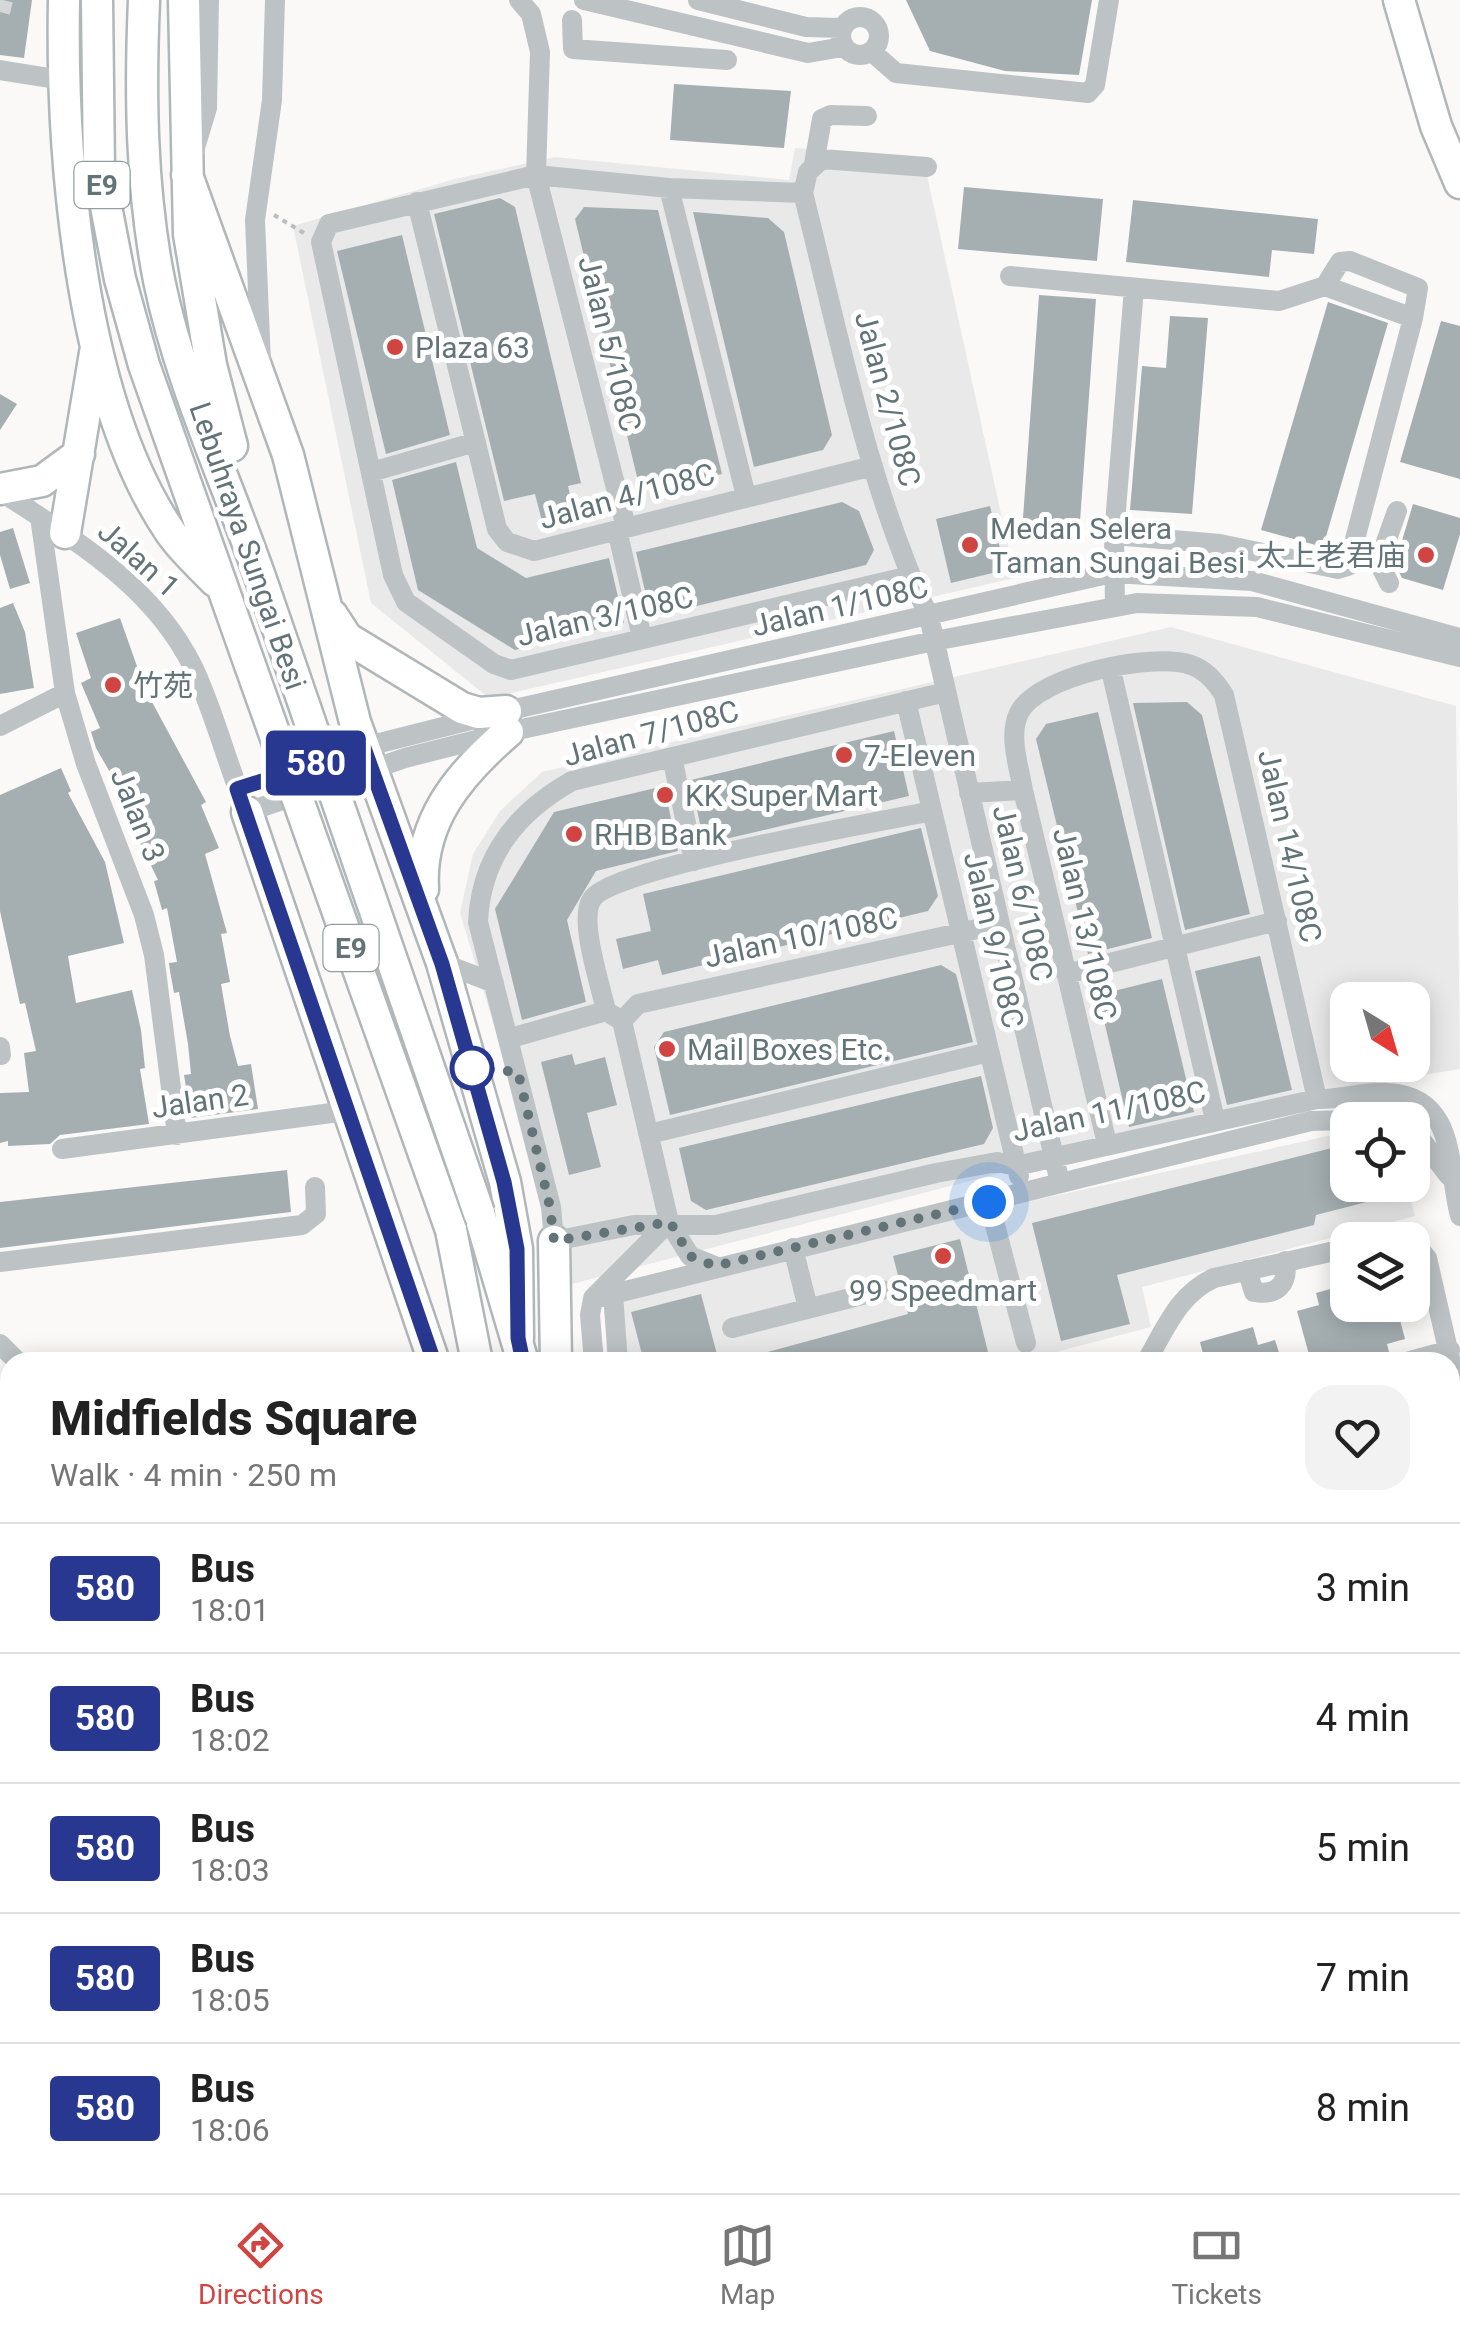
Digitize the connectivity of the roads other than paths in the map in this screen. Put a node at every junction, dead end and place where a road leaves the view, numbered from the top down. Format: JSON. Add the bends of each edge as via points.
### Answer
{"nodes":[{"id":1,"x":64,"y":0,"type":"edge"},
{"id":2,"x":98,"y":0,"type":"edge"},
{"id":3,"x":144,"y":0,"type":"edge"},
{"id":4,"x":184,"y":0,"type":"edge"},
{"id":5,"x":209,"y":0,"type":"edge"},
{"id":6,"x":276,"y":0,"type":"edge"},
{"id":7,"x":519,"y":0,"type":"edge"},
{"id":8,"x":584,"y":0,"type":"edge"},
{"id":9,"x":696,"y":0,"type":"edge"},
{"id":10,"x":1109,"y":0,"type":"edge"},
{"id":11,"x":1399,"y":0,"type":"edge"},
{"id":12,"x":572,"y":20,"type":"dead end"},
{"id":13,"x":688,"y":23,"type":"junction"},
{"id":14,"x":848,"y":23,"type":"edge"},
{"id":15,"x":871,"y":52,"type":"junction"},
{"id":16,"x":681,"y":57,"type":"junction"},
{"id":17,"x":726,"y":60,"type":"dead end"},
{"id":18,"x":0,"y":70,"type":"edge"},
{"id":19,"x":62,"y":80,"type":"junction"},
{"id":20,"x":868,"y":116,"type":"dead end"},
{"id":21,"x":814,"y":164,"type":"junction"},
{"id":22,"x":927,"y":167,"type":"dead end"},
{"id":23,"x":187,"y":175,"type":"junction"},
{"id":24,"x":536,"y":175,"type":"junction"},
{"id":25,"x":1460,"y":182,"type":"edge"},
{"id":26,"x":669,"y":188,"type":"junction"},
{"id":27,"x":803,"y":193,"type":"junction"},
{"id":28,"x":416,"y":202,"type":"junction"},
{"id":29,"x":1010,"y":276,"type":"dead end"},
{"id":30,"x":1325,"y":286,"type":"junction"},
{"id":31,"x":1134,"y":288,"type":"junction"},
{"id":32,"x":1413,"y":318,"type":"junction"},
{"id":33,"x":97,"y":342,"type":"junction"},
{"id":34,"x":262,"y":382,"type":"junction"},
{"id":35,"x":476,"y":442,"type":"junction"},
{"id":36,"x":78,"y":454,"type":"junction"},
{"id":37,"x":873,"y":466,"type":"junction"},
{"id":38,"x":371,"y":472,"type":"junction"},
{"id":39,"x":0,"y":490,"type":"edge"},
{"id":40,"x":746,"y":496,"type":"junction"},
{"id":41,"x":1397,"y":511,"type":"dead end"},
{"id":42,"x":52,"y":525,"type":"junction"},
{"id":43,"x":622,"y":528,"type":"junction"},
{"id":44,"x":1114,"y":535,"type":"junction"},
{"id":45,"x":249,"y":542,"type":"junction"},
{"id":46,"x":1354,"y":547,"type":"junction"},
{"id":47,"x":1382,"y":553,"type":"junction"},
{"id":48,"x":1112,"y":574,"type":"junction"},
{"id":49,"x":910,"y":576,"type":"junction"},
{"id":50,"x":1389,"y":582,"type":"dead end"},
{"id":51,"x":224,"y":591,"type":"junction"},
{"id":52,"x":323,"y":594,"type":"junction"},
{"id":53,"x":1115,"y":607,"type":"junction"},
{"id":54,"x":928,"y":617,"type":"junction"},
{"id":55,"x":642,"y":638,"type":"junction"},
{"id":56,"x":1460,"y":638,"type":"edge"},
{"id":57,"x":934,"y":641,"type":"junction"},
{"id":58,"x":1460,"y":657,"type":"edge"},
{"id":59,"x":1111,"y":670,"type":"junction"},
{"id":60,"x":946,"y":692,"type":"junction"},
{"id":61,"x":65,"y":693,"type":"junction"},
{"id":62,"x":906,"y":701,"type":"junction"},
{"id":63,"x":507,"y":722,"type":"junction"},
{"id":64,"x":0,"y":726,"type":"edge"},
{"id":65,"x":672,"y":757,"type":"junction"},
{"id":66,"x":367,"y":759,"type":"junction"},
{"id":67,"x":1023,"y":790,"type":"junction"},
{"id":68,"x":969,"y":793,"type":"junction"},
{"id":69,"x":242,"y":801,"type":"junction"},
{"id":70,"x":932,"y":811,"type":"junction"},
{"id":71,"x":694,"y":861,"type":"junction"},
{"id":72,"x":425,"y":916,"type":"junction"},
{"id":73,"x":1277,"y":921,"type":"junction"},
{"id":74,"x":1000,"y":924,"type":"junction"},
{"id":75,"x":961,"y":932,"type":"junction"},
{"id":76,"x":1175,"y":947,"type":"junction"},
{"id":77,"x":442,"y":964,"type":"junction"},
{"id":78,"x":1066,"y":974,"type":"junction"},
{"id":79,"x":494,"y":983,"type":"junction"},
{"id":80,"x":614,"y":1016,"type":"junction"},
{"id":81,"x":510,"y":1038,"type":"junction"},
{"id":82,"x":0,"y":1048,"type":"edge"},
{"id":83,"x":989,"y":1052,"type":"junction"},
{"id":84,"x":1,"y":1055,"type":"edge"},
{"id":85,"x":1317,"y":1098,"type":"junction"},
{"id":86,"x":346,"y":1111,"type":"junction"},
{"id":87,"x":1215,"y":1120,"type":"junction"},
{"id":88,"x":1330,"y":1121,"type":"edge"},
{"id":89,"x":649,"y":1134,"type":"junction"},
{"id":90,"x":177,"y":1135,"type":"junction"},
{"id":91,"x":1106,"y":1144,"type":"junction"},
{"id":92,"x":62,"y":1148,"type":"dead end"},
{"id":93,"x":1430,"y":1151,"type":"edge"},
{"id":94,"x":1054,"y":1158,"type":"junction"},
{"id":95,"x":1016,"y":1166,"type":"junction"},
{"id":96,"x":1450,"y":1176,"type":"junction"},
{"id":97,"x":1060,"y":1183,"type":"junction"},
{"id":98,"x":315,"y":1187,"type":"dead end"},
{"id":99,"x":1023,"y":1192,"type":"junction"},
{"id":100,"x":989,"y":1202,"type":"junction"},
{"id":101,"x":1460,"y":1216,"type":"edge"},
{"id":102,"x":670,"y":1222,"type":"junction"},
{"id":103,"x":554,"y":1241,"type":"junction"},
{"id":104,"x":793,"y":1248,"type":"junction"},
{"id":105,"x":1330,"y":1252,"type":"edge"},
{"id":106,"x":0,"y":1262,"type":"edge"},
{"id":107,"x":715,"y":1266,"type":"junction"},
{"id":108,"x":1430,"y":1270,"type":"edge"},
{"id":109,"x":882,"y":1290,"type":"dead end"},
{"id":110,"x":603,"y":1296,"type":"junction"},
{"id":111,"x":808,"y":1308,"type":"junction"},
{"id":112,"x":732,"y":1328,"type":"dead end"},
{"id":113,"x":520,"y":1350,"type":"edge"},
{"id":114,"x":1450,"y":1350,"type":"joint"},
{"id":115,"x":430,"y":1352,"type":"edge"},
{"id":116,"x":475,"y":1352,"type":"edge"},
{"id":117,"x":556,"y":1352,"type":"edge"},
{"id":118,"x":595,"y":1352,"type":"edge"},
{"id":119,"x":616,"y":1352,"type":"edge"},
{"id":120,"x":1029,"y":1352,"type":"edge"},
{"id":121,"x":1152,"y":1352,"type":"edge"},
{"id":122,"x":1443,"y":1352,"type":"edge"}],
"edges":[{"from":1,"to":19,"type":"highway"},
{"from":2,"to":51,"type":"highway","name":"Lebuhraya Sungai Besi","number":"E9","via":[[99,170],[120,279]]},
{"from":3,"to":45,"type":"highway","name":"Lebuhraya Sungai Besi","number":"E9","via":[[140,98],[159,279]]},
{"from":4,"to":23,"type":"highway"},
{"from":5,"to":23,"type":"street","via":[[206,108]]},
{"from":6,"to":34,"type":"street","via":[[272,100],[256,205]]},
{"from":7,"to":24,"type":"street","name":"Jalan 5/108C","via":[[532,14],[540,52]]},
{"from":8,"to":13,"type":"street"},
{"from":9,"to":13,"type":"street"},
{"from":9,"to":14,"type":"street","via":[[806,26]]},
{"from":10,"to":15,"type":"street","via":[[1088,93],[896,73]]},
{"from":11,"to":25,"type":"highway"},
{"from":12,"to":16,"type":"street","via":[[573,50]]},
{"from":13,"to":14,"type":"street","via":[[808,52]]},
{"from":13,"to":16,"type":"street"},
{"from":14,"to":15,"type":"street","via":[[859,55]]},
{"from":14,"to":15,"type":"street","via":[[869,18],[878,28]]},
{"from":16,"to":17,"type":"street"},
{"from":18,"to":19,"type":"street"},
{"from":19,"to":33,"type":"highway","via":[[72,221]]},
{"from":20,"to":21,"type":"street","via":[[822,119]]},
{"from":21,"to":22,"type":"street","via":[[822,159]]},
{"from":21,"to":27,"type":"street"},
{"from":23,"to":34,"type":"highway"},
{"from":23,"to":45,"type":"highway","via":[[189,234],[210,365],[238,465]]},
{"from":24,"to":26,"type":"street"},
{"from":24,"to":28,"type":"street"},
{"from":24,"to":43,"type":"street","name":"Jalan 5/108C"},
{"from":26,"to":27,"type":"street"},
{"from":26,"to":40,"type":"street"},
{"from":27,"to":37,"type":"street","name":"Jalan 2/108C"},
{"from":28,"to":35,"type":"street","name":"Jalan 4/108C"},
{"from":28,"to":38,"type":"street","name":"Jalan 3/108C","via":[[336,220],[321,239]]},
{"from":29,"to":31,"type":"street"},
{"from":30,"to":31,"type":"street","via":[[1278,300]]},
{"from":30,"to":32,"type":"street"},
{"from":30,"to":32,"type":"street","via":[[1340,262],[1350,260],[1418,288]]},
{"from":31,"to":44,"type":"street"},
{"from":32,"to":46,"type":"street"},
{"from":33,"to":36,"type":"highway"},
{"from":33,"to":51,"type":"highway","via":[[129,448],[170,532]]},
{"from":34,"to":52,"type":"highway"},
{"from":35,"to":38,"type":"street"},
{"from":35,"to":43,"type":"street","name":"Jalan 4/108C","via":[[497,529],[507,542],[534,552]]},
{"from":36,"to":39,"type":"highway","via":[[42,481]]},
{"from":36,"to":42,"type":"highway"},
{"from":37,"to":40,"type":"street","name":"Jalan 4/108C"},
{"from":37,"to":49,"type":"street","name":"Jalan 2/108C"},
{"from":38,"to":55,"type":"street","name":"Jalan 3/108C","via":[[393,575],[406,602],[494,664],[511,670]]},
{"from":39,"to":42,"type":"street","name":"Jalan 1"},
{"from":40,"to":43,"type":"street","name":"Jalan 4/108C"},
{"from":41,"to":47,"type":"street"},
{"from":42,"to":61,"type":"street","name":"Jalan 3"},
{"from":42,"to":69,"type":"street","name":"Jalan 1","via":[[152,605],[169,627],[192,667]]},
{"from":43,"to":55,"type":"street","name":"Jalan 5/108C"},
{"from":44,"to":46,"type":"street","via":[[1220,544],[1338,569],[1348,566]]},
{"from":44,"to":48,"type":"street"},
{"from":45,"to":113,"type":"highway","name":"Lebuhraya Sungai Besi","number":"E9","bridge":true,"via":[[480,1213]]},
{"from":46,"to":47,"type":"street"},
{"from":47,"to":50,"type":"street"},
{"from":48,"to":53,"type":"street"},
{"from":48,"to":54,"type":"street","name":"Jalan 1/108C"},
{"from":48,"to":56,"type":"street","name":"Jalan 1/108C","via":[[1252,581]]},
{"from":49,"to":54,"type":"street","name":"Jalan 2/108C"},
{"from":49,"to":55,"type":"street","name":"Jalan 3/108C"},
{"from":51,"to":116,"type":"highway","name":"Lebuhraya Sungai Besi","number":"E9","bridge":true,"via":[[451,1230]]},
{"from":52,"to":63,"type":"highway","via":[[347,638],[462,708]]},
{"from":52,"to":66,"type":"highway"},
{"from":53,"to":57,"type":"street","name":"Jalan 1/108C"},
{"from":53,"to":58,"type":"street","name":"Jalan 1/108C","via":[[1257,607]]},
{"from":54,"to":57,"type":"street","name":"Jalan 6/108C"},
{"from":54,"to":63,"type":"street","name":"Jalan 1/108C"},
{"from":57,"to":60,"type":"street","name":"Jalan 6/108C"},
{"from":57,"to":63,"type":"street","name":"Jalan 1/108C"},
{"from":59,"to":67,"type":"street","name":"Jalan 13/108C","via":[[1051,684],[1026,702],[1014,734]]},
{"from":59,"to":73,"type":"street","name":"Jalan 14/108C","via":[[1170,662],[1204,672],[1224,696]]},
{"from":59,"to":76,"type":"street"},
{"from":60,"to":62,"type":"street","name":"Jalan 7/108C"},
{"from":60,"to":68,"type":"street","name":"Jalan 6/108C"},
{"from":61,"to":64,"type":"street"},
{"from":61,"to":90,"type":"street","name":"Jalan 3","via":[[144,915]]},
{"from":62,"to":65,"type":"street","name":"Jalan 7/108C"},
{"from":62,"to":70,"type":"street","name":"Jalan 9/108C"},
{"from":63,"to":66,"type":"street","name":"Jalan 1/108C"},
{"from":63,"to":72,"type":"highway","via":[[442,807],[421,856]]},
{"from":65,"to":71,"type":"street"},
{"from":65,"to":79,"type":"street","name":"Jalan 7/108C","via":[[572,780],[535,802],[501,845],[480,890],[478,922]]},
{"from":66,"to":69,"type":"street","name":"Jalan 1/108C"},
{"from":66,"to":72,"type":"highway"},
{"from":67,"to":68,"type":"street"},
{"from":67,"to":78,"type":"street","name":"Jalan 13/108C"},
{"from":68,"to":74,"type":"street","name":"Jalan 6/108C"},
{"from":69,"to":86,"type":"highway"},
{"from":70,"to":71,"type":"street"},
{"from":70,"to":75,"type":"street","name":"Jalan 9/108C"},
{"from":71,"to":80,"type":"street","via":[[608,886],[592,898],[586,917]]},
{"from":72,"to":77,"type":"highway"},
{"from":73,"to":76,"type":"street"},
{"from":73,"to":85,"type":"street","name":"Jalan 14/108C"},
{"from":74,"to":75,"type":"street","name":"Jalan 10/108C"},
{"from":74,"to":94,"type":"street","name":"Jalan 6/108C"},
{"from":75,"to":80,"type":"street","name":"Jalan 10/108C","via":[[638,1004]]},
{"from":75,"to":83,"type":"street","name":"Jalan 9/108C"},
{"from":76,"to":78,"type":"street"},
{"from":76,"to":87,"type":"street"},
{"from":77,"to":79,"type":"street"},
{"from":77,"to":113,"type":"highway","via":[[504,1182],[517,1249]]},
{"from":78,"to":91,"type":"street","name":"Jalan 13/108C"},
{"from":79,"to":81,"type":"street","name":"Jalan 7/108C"},
{"from":80,"to":81,"type":"street","name":"Jalan 10/108C"},
{"from":80,"to":89,"type":"street"},
{"from":81,"to":103,"type":"street","name":"Jalan 7/108C"},
{"from":82,"to":84,"type":"street"},
{"from":83,"to":89,"type":"street"},
{"from":83,"to":95,"type":"street","name":"Jalan 9/108C"},
{"from":85,"to":87,"type":"street","name":"Jalan 11/108C"},
{"from":85,"to":96,"type":"street","name":"Jalan 11/108C","via":[[1386,1092],[1427,1108],[1451,1146]]},
{"from":86,"to":90,"type":"street","name":"Jalan 2"},
{"from":86,"to":115,"type":"highway"},
{"from":87,"to":91,"type":"street","name":"Jalan 11/108C"},
{"from":88,"to":97,"type":"street","name":"Jalan 11/108C"},
{"from":89,"to":102,"type":"street"},
{"from":90,"to":92,"type":"street","name":"Jalan 2"},
{"from":91,"to":94,"type":"street","name":"Jalan 11/108C"},
{"from":93,"to":96,"type":"street","name":"Jalan 11/108C"},
{"from":94,"to":95,"type":"street","name":"Jalan 11/108C"},
{"from":94,"to":97,"type":"street","name":"Jalan 6/108C"},
{"from":95,"to":99,"type":"street","name":"Jalan 9/108C"},
{"from":95,"to":102,"type":"street","name":"Jalan 11/108C","via":[[997,1162],[936,1173],[716,1225]]},
{"from":96,"to":101,"type":"street","name":"Jalan 11/108C"},
{"from":97,"to":99,"type":"street","name":"Jalan 11/108C"},
{"from":98,"to":106,"type":"street","via":[[316,1214],[302,1226]]},
{"from":99,"to":100,"type":"street","name":"Jalan 11/108C"},
{"from":100,"to":104,"type":"street","name":"Jalan 11/108C"},
{"from":100,"to":120,"type":"street"},
{"from":102,"to":103,"type":"street","name":"Jalan 11/108C"},
{"from":102,"to":107,"type":"street","via":[[690,1256]]},
{"from":102,"to":110,"type":"street"},
{"from":103,"to":117,"type":"highway"},
{"from":104,"to":107,"type":"street","name":"Jalan 11/108C"},
{"from":104,"to":111,"type":"street"},
{"from":105,"to":121,"type":"street","via":[[1195,1286]]},
{"from":107,"to":110,"type":"street","name":"Jalan 11/108C"},
{"from":108,"to":114,"type":"street"},
{"from":109,"to":111,"type":"street"},
{"from":110,"to":118,"type":"street"},
{"from":110,"to":119,"type":"street"},
{"from":111,"to":112,"type":"street"},
{"from":114,"to":122,"type":"street"}]}
